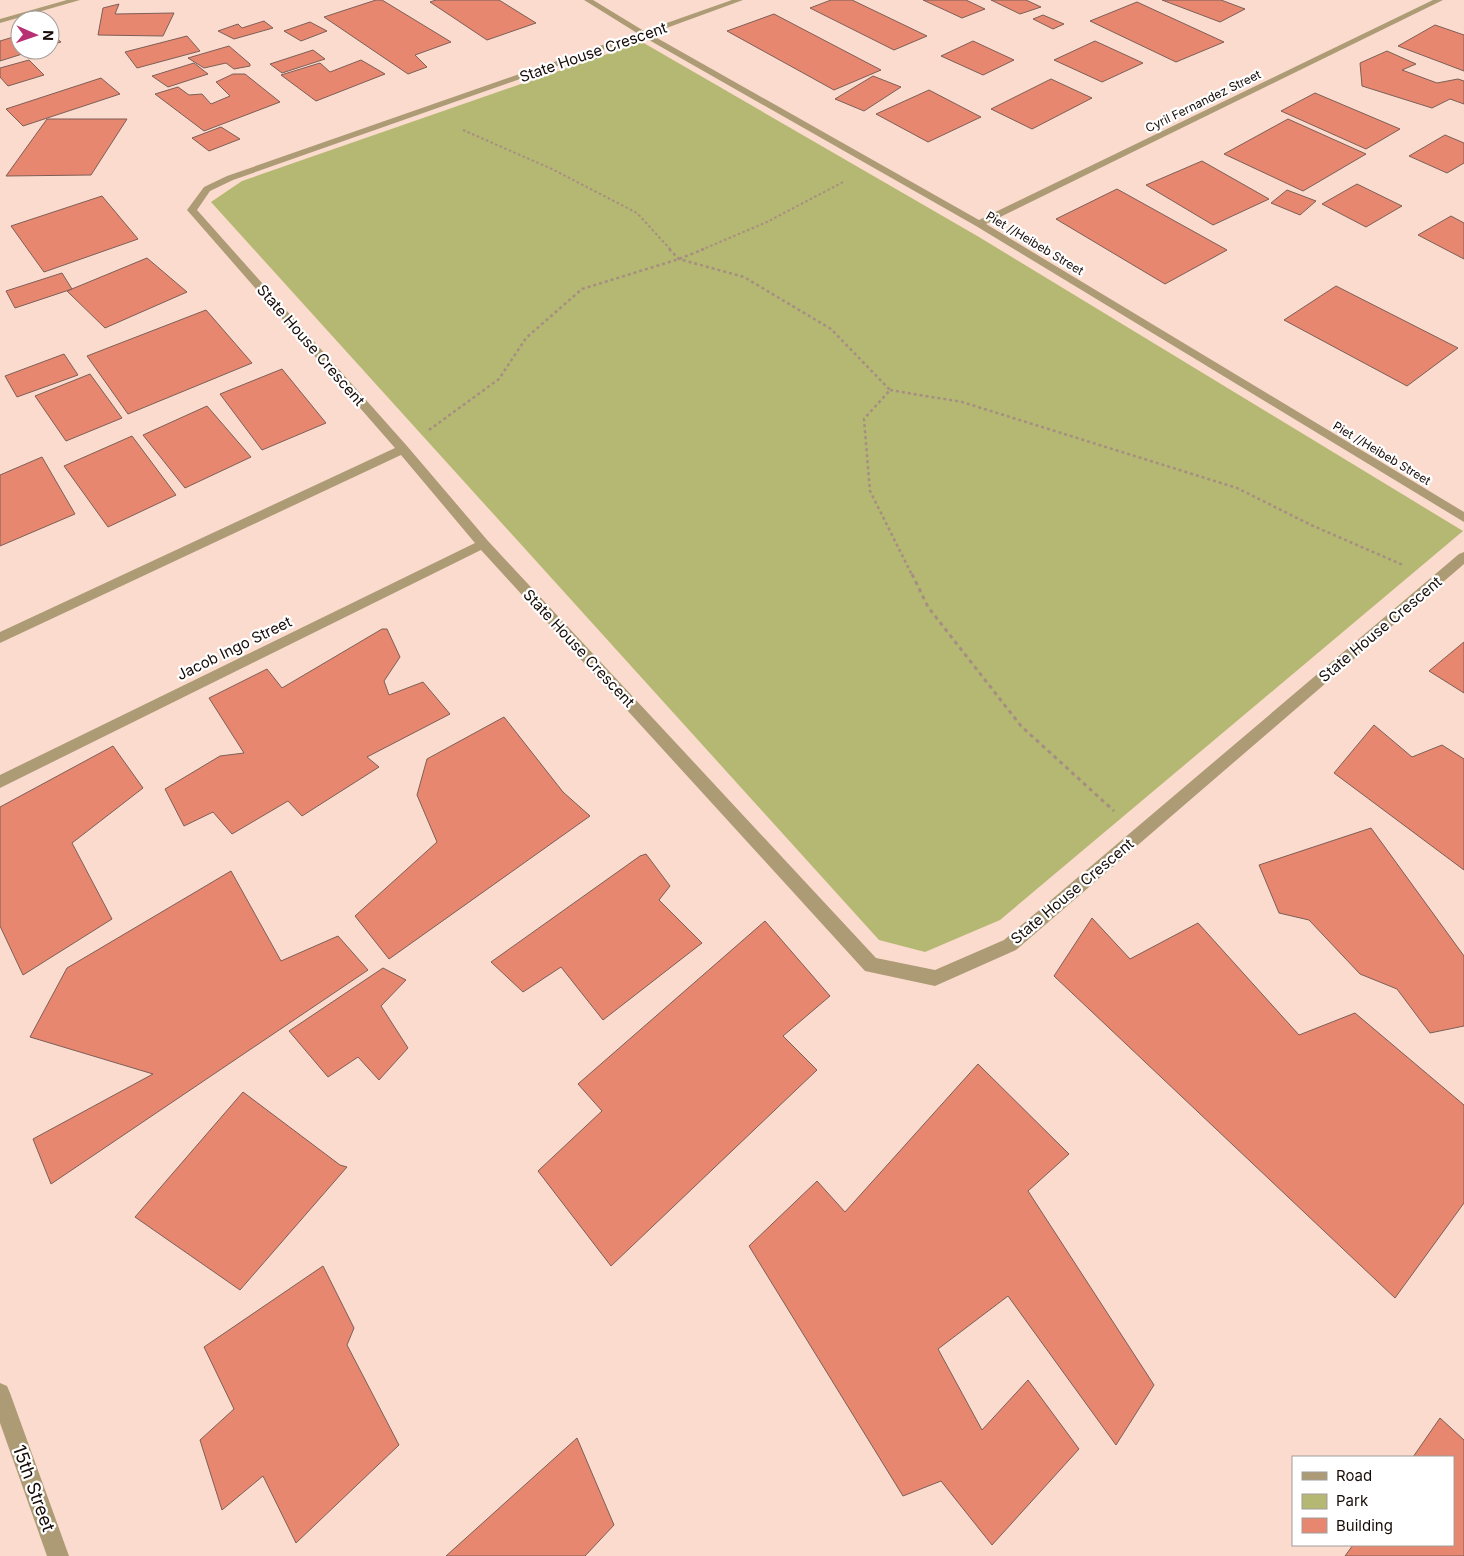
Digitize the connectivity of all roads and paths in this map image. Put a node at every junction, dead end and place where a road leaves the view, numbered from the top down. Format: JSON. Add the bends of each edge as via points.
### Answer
{"nodes":[{"id":1,"x":76,"y":0,"type":"edge"},
{"id":2,"x":588,"y":0,"type":"edge"},
{"id":3,"x":739,"y":0,"type":"edge"},
{"id":4,"x":1438,"y":0,"type":"edge"},
{"id":5,"x":55,"y":3,"type":"edge"},
{"id":6,"x":0,"y":21,"type":"edge"},
{"id":7,"x":644,"y":34,"type":"junction"},
{"id":8,"x":422,"y":111,"type":"junction"},
{"id":9,"x":875,"y":165,"type":"junction"},
{"id":10,"x":979,"y":224,"type":"junction"},
{"id":11,"x":679,"y":259,"type":"junction"},
{"id":12,"x":890,"y":390,"type":"junction"},
{"id":13,"x":403,"y":449,"type":"junction"},
{"id":14,"x":1464,"y":518,"type":"edge"},
{"id":15,"x":483,"y":544,"type":"junction"},
{"id":16,"x":1464,"y":558,"type":"edge"},
{"id":17,"x":1437,"y":581,"type":"junction"},
{"id":18,"x":0,"y":638,"type":"edge"},
{"id":19,"x":0,"y":782,"type":"edge"},
{"id":20,"x":1140,"y":834,"type":"junction"},
{"id":21,"x":0,"y":1393,"type":"edge"},
{"id":22,"x":58,"y":1556,"type":"edge"}],
"edges":[{"from":1,"to":5,"type":"street"},
{"from":2,"to":7,"type":"street","name":"Piet //Heibeb Street"},
{"from":3,"to":7,"type":"street","name":"State House Crescent"},
{"from":4,"to":10,"type":"street","name":"Cyril Fernandez Street"},
{"from":5,"to":6,"type":"street"},
{"from":7,"to":8,"type":"street","name":"State House Crescent"},
{"from":7,"to":9,"type":"street","name":"Piet //Heibeb Street"},
{"from":8,"to":11,"type":"path","via":[[552,169],[637,214]]},
{"from":8,"to":13,"type":"street","name":"State House Crescent","via":[[230,178],[208,189],[192,210]]},
{"from":9,"to":10,"type":"street","name":"Piet //Heibeb Street"},
{"from":9,"to":11,"type":"path","via":[[767,222]]},
{"from":10,"to":14,"type":"street","name":"Piet //Heibeb Street"},
{"from":11,"to":12,"type":"path","via":[[744,277],[831,329]]},
{"from":11,"to":13,"type":"path","via":[[582,289],[526,338],[499,379]]},
{"from":12,"to":17,"type":"path","via":[[962,402],[1237,488]]},
{"from":12,"to":20,"type":"path","via":[[864,419],[870,491],[928,608],[1021,726]]},
{"from":13,"to":15,"type":"street","name":"State House Crescent"},
{"from":13,"to":18,"type":"street"},
{"from":15,"to":19,"type":"street","name":"Jacob Ingo Street"},
{"from":15,"to":20,"type":"street","name":"State House Crescent","via":[[872,965],[936,978],[1010,945]]},
{"from":16,"to":17,"type":"street","name":"State House Crescent"},
{"from":17,"to":20,"type":"street","name":"State House Crescent"},
{"from":21,"to":22,"type":"street","name":"15th Street"}]}
